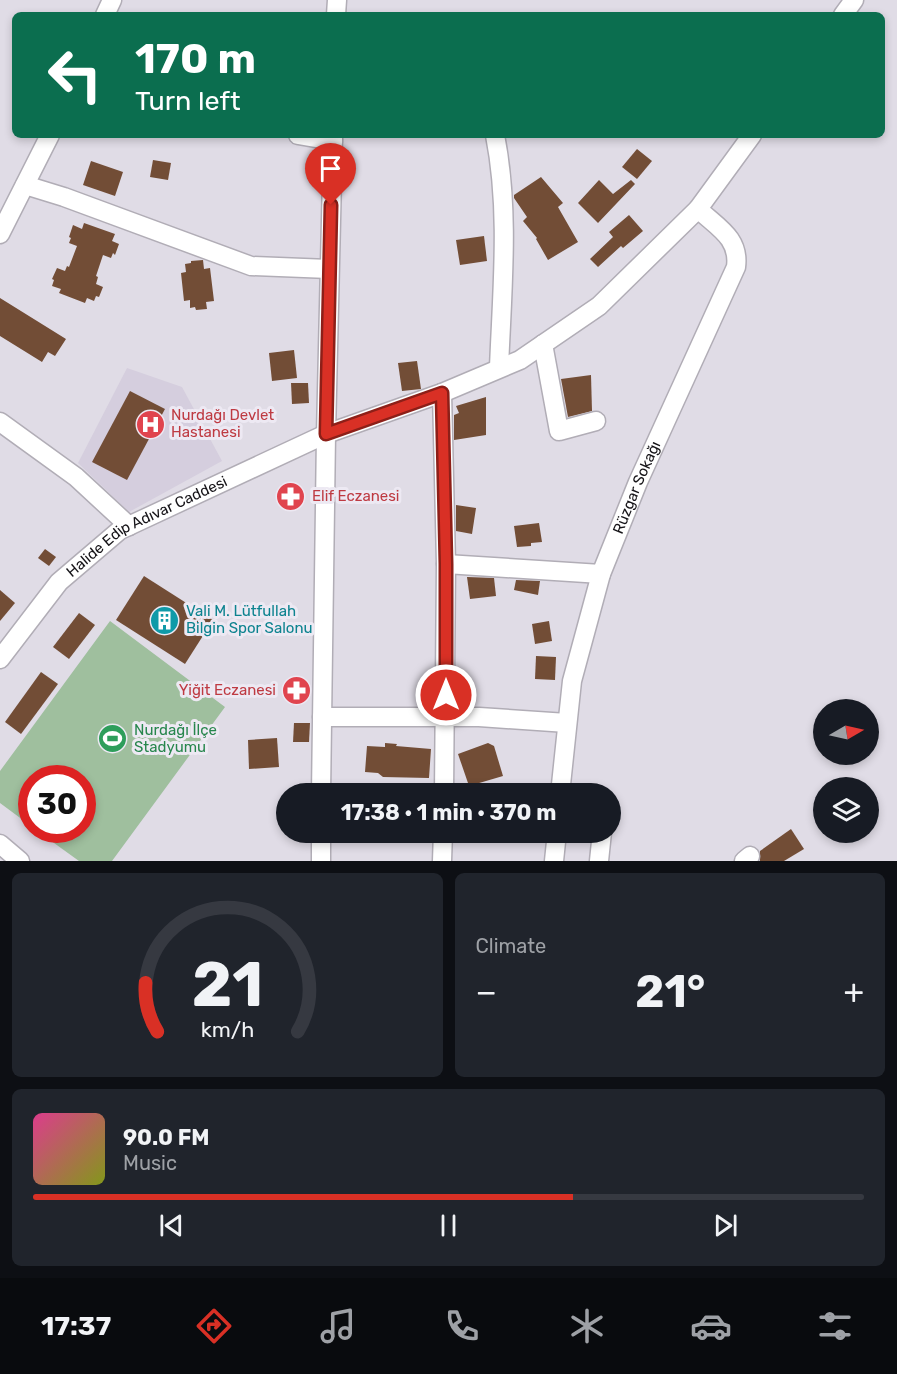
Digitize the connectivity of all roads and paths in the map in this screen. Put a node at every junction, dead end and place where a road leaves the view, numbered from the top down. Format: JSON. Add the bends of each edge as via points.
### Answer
{"nodes":[{"id":1,"x":48,"y":138,"type":"edge"},
{"id":2,"x":333,"y":138,"type":"edge"},
{"id":3,"x":496,"y":138,"type":"edge"},
{"id":4,"x":750,"y":138,"type":"edge"},
{"id":5,"x":25,"y":185,"type":"junction"},
{"id":6,"x":698,"y":209,"type":"junction"},
{"id":7,"x":6,"y":210,"type":"edge"},
{"id":8,"x":0,"y":234,"type":"edge"},
{"id":9,"x":329,"y":269,"type":"junction"},
{"id":10,"x":543,"y":345,"type":"junction"},
{"id":11,"x":499,"y":368,"type":"junction"},
{"id":12,"x":442,"y":393,"type":"junction"},
{"id":13,"x":596,"y":421,"type":"dead end"},
{"id":14,"x":0,"y":422,"type":"edge"},
{"id":15,"x":326,"y":434,"type":"junction"},
{"id":16,"x":129,"y":526,"type":"junction"},
{"id":17,"x":446,"y":564,"type":"junction"},
{"id":18,"x":601,"y":573,"type":"junction"},
{"id":19,"x":0,"y":659,"type":"edge"},
{"id":20,"x":322,"y":717,"type":"junction"},
{"id":21,"x":446,"y":717,"type":"junction"},
{"id":22,"x":567,"y":723,"type":"junction"},
{"id":23,"x":321,"y":783,"type":"edge"},
{"id":24,"x":444,"y":783,"type":"edge"},
{"id":25,"x":561,"y":783,"type":"edge"},
{"id":26,"x":321,"y":843,"type":"edge"},
{"id":27,"x":443,"y":843,"type":"edge"},
{"id":28,"x":556,"y":843,"type":"edge"},
{"id":29,"x":600,"y":843,"type":"edge"},
{"id":30,"x":0,"y":844,"type":"edge"},
{"id":31,"x":20,"y":861,"type":"edge"},
{"id":32,"x":321,"y":861,"type":"edge"},
{"id":33,"x":442,"y":861,"type":"edge"},
{"id":34,"x":554,"y":861,"type":"edge"},
{"id":35,"x":598,"y":861,"type":"edge"}],
"edges":[{"from":1,"to":5,"type":"street"},
{"from":2,"to":9,"type":"street"},
{"from":3,"to":11,"type":"street","via":[[504,234]]},
{"from":4,"to":6,"type":"street","name":"Halide Edip Adıvar Caddesi"},
{"from":5,"to":7,"type":"street"},
{"from":5,"to":9,"type":"street","via":[[251,266]]},
{"from":6,"to":10,"type":"street","name":"Halide Edip Adıvar Caddesi","via":[[599,306]]},
{"from":6,"to":18,"type":"street","name":"Rüzgar Sokağı","via":[[733,241],[736,267]]},
{"from":7,"to":8,"type":"street"},
{"from":9,"to":15,"type":"street"},
{"from":10,"to":11,"type":"street","name":"Halide Edip Adıvar Caddesi"},
{"from":10,"to":13,"type":"street","via":[[559,431]]},
{"from":11,"to":12,"type":"street","name":"Halide Edip Adıvar Caddesi"},
{"from":12,"to":15,"type":"street","name":"Halide Edip Adıvar Caddesi"},
{"from":12,"to":17,"type":"street"},
{"from":14,"to":16,"type":"street","via":[[75,477]]},
{"from":15,"to":16,"type":"street","name":"Halide Edip Adıvar Caddesi"},
{"from":15,"to":20,"type":"street"},
{"from":16,"to":19,"type":"street","name":"Halide Edip Adıvar Caddesi","via":[[58,582]]},
{"from":17,"to":18,"type":"street"},
{"from":17,"to":21,"type":"street"},
{"from":18,"to":22,"type":"street","name":"Rüzgar Sokağı","via":[[579,649]]},
{"from":20,"to":21,"type":"street"},
{"from":20,"to":23,"type":"street"},
{"from":21,"to":22,"type":"street"},
{"from":21,"to":24,"type":"street"},
{"from":22,"to":25,"type":"street","name":"Rüzgar Sokağı"},
{"from":26,"to":32,"type":"street"},
{"from":27,"to":33,"type":"street"},
{"from":28,"to":34,"type":"street"},
{"from":29,"to":35,"type":"street"},
{"from":30,"to":31,"type":"street"}]}
